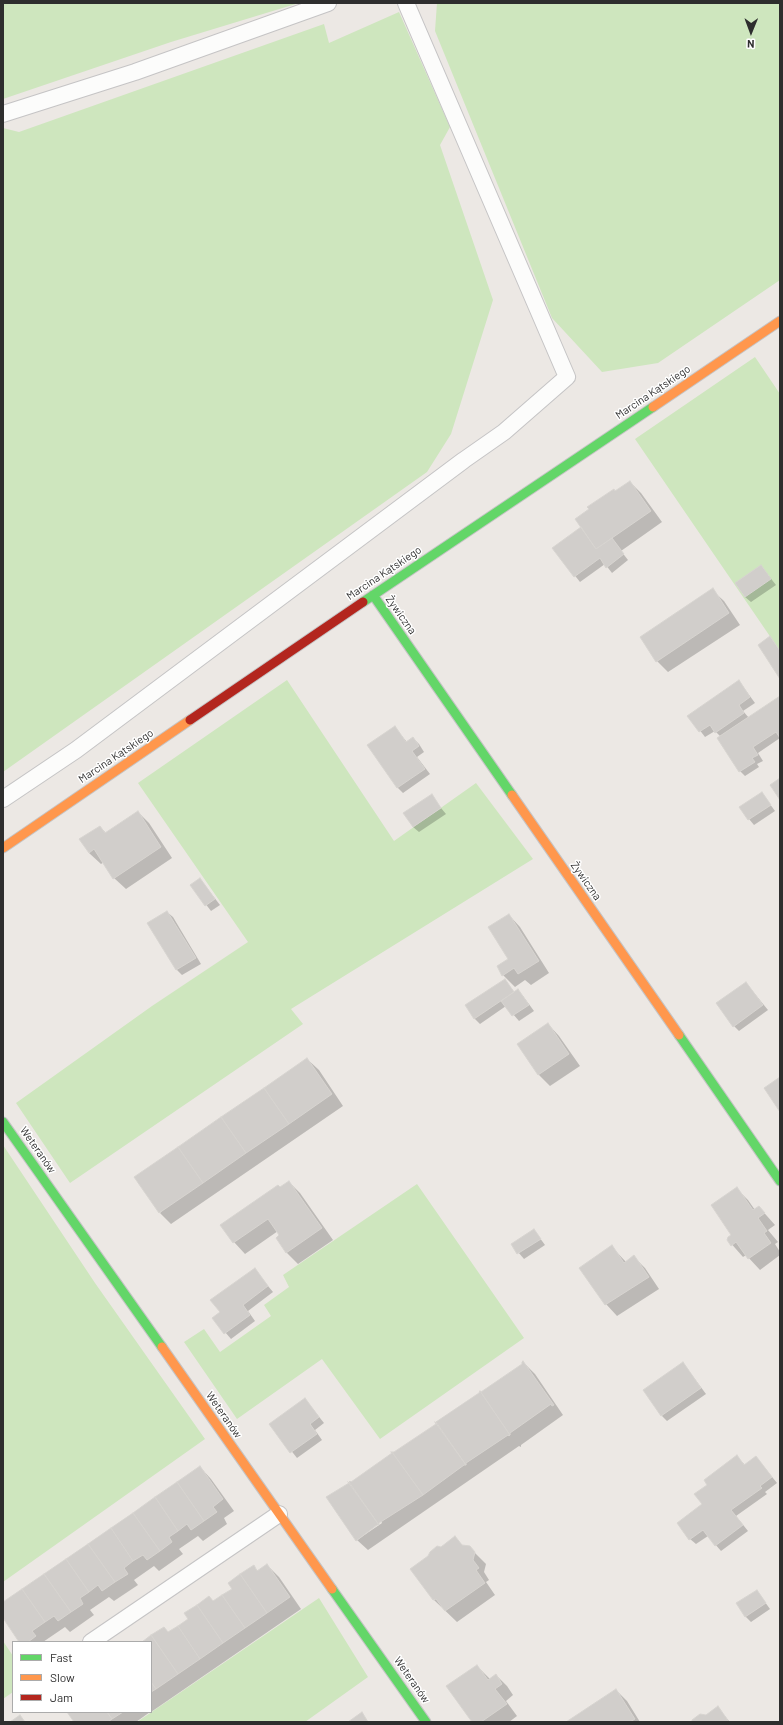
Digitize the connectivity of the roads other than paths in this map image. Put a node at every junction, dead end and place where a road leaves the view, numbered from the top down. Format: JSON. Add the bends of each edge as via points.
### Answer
{"nodes":[{"id":1,"x":328,"y":3,"type":"edge"},
{"id":2,"x":406,"y":3,"type":"edge"},
{"id":3,"x":3,"y":114,"type":"edge"},
{"id":4,"x":780,"y":321,"type":"edge"},
{"id":5,"x":373,"y":595,"type":"junction"},
{"id":6,"x":3,"y":799,"type":"edge"},
{"id":7,"x":3,"y":848,"type":"edge"},
{"id":8,"x":3,"y":1122,"type":"edge"},
{"id":9,"x":780,"y":1181,"type":"edge"},
{"id":10,"x":280,"y":1514,"type":"junction"},
{"id":11,"x":92,"y":1641,"type":"edge"},
{"id":12,"x":426,"y":1722,"type":"edge"}],
"edges":[{"from":1,"to":3,"type":"lane","via":[[135,72]]},
{"from":2,"to":6,"type":"lane","via":[[566,377],[504,432],[76,750]]},
{"from":4,"to":5,"type":"street","name":"Marcina Kątskiego"},
{"from":5,"to":7,"type":"street","name":"Marcina Kątskiego"},
{"from":5,"to":9,"type":"street","name":"Żywiczna"},
{"from":8,"to":10,"type":"street","name":"Weteranów"},
{"from":10,"to":11,"type":"lane"},
{"from":10,"to":12,"type":"street","name":"Weteranów"}]}
